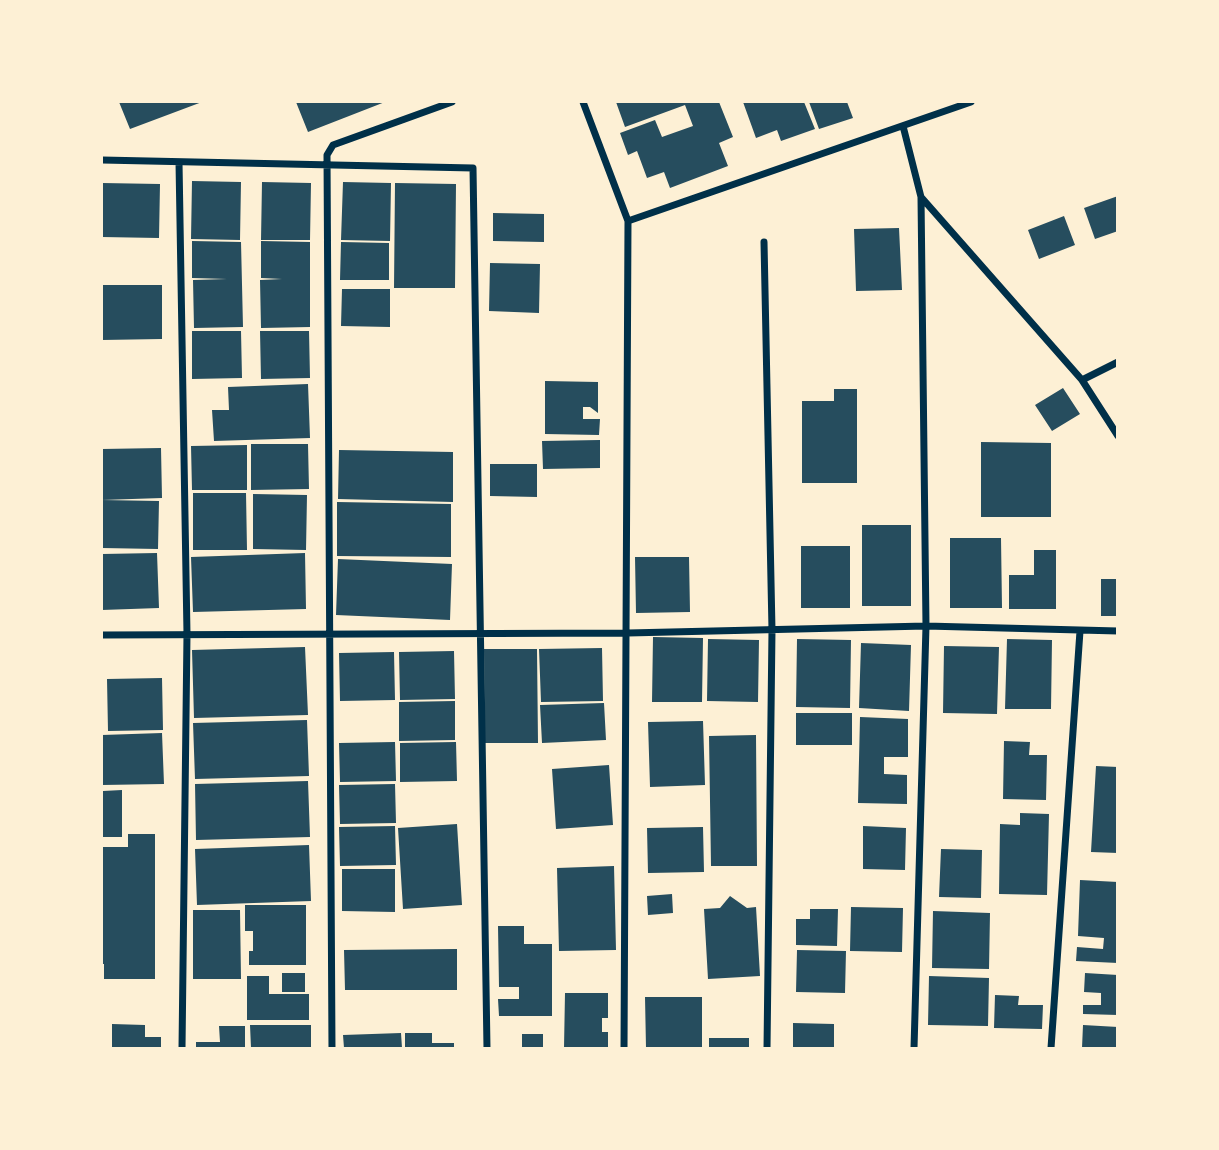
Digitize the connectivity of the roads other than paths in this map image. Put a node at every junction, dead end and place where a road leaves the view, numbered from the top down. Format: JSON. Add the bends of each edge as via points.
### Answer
{"nodes":[{"id":1,"x":452,"y":102,"type":"edge"},
{"id":2,"x":583,"y":102,"type":"edge"},
{"id":3,"x":971,"y":102,"type":"edge"},
{"id":4,"x":903,"y":126,"type":"junction"},
{"id":5,"x":102,"y":160,"type":"edge"},
{"id":6,"x":179,"y":162,"type":"junction"},
{"id":7,"x":326,"y":164,"type":"junction"},
{"id":8,"x":921,"y":197,"type":"junction"},
{"id":9,"x":628,"y":221,"type":"junction"},
{"id":10,"x":764,"y":242,"type":"dead end"},
{"id":11,"x":1118,"y":362,"type":"edge"},
{"id":12,"x":1082,"y":380,"type":"junction"},
{"id":13,"x":1118,"y":436,"type":"edge"},
{"id":14,"x":926,"y":626,"type":"junction"},
{"id":15,"x":772,"y":630,"type":"junction"},
{"id":16,"x":1080,"y":631,"type":"junction"},
{"id":17,"x":1118,"y":631,"type":"edge"},
{"id":18,"x":628,"y":633,"type":"junction"},
{"id":19,"x":187,"y":634,"type":"junction"},
{"id":20,"x":330,"y":634,"type":"junction"},
{"id":21,"x":481,"y":634,"type":"junction"},
{"id":22,"x":102,"y":635,"type":"edge"},
{"id":23,"x":182,"y":1048,"type":"edge"},
{"id":24,"x":332,"y":1048,"type":"edge"},
{"id":25,"x":487,"y":1048,"type":"edge"},
{"id":26,"x":624,"y":1048,"type":"edge"},
{"id":27,"x":767,"y":1048,"type":"edge"},
{"id":28,"x":914,"y":1048,"type":"edge"},
{"id":29,"x":1051,"y":1048,"type":"edge"}],
"edges":[{"from":1,"to":7,"type":"street","via":[[333,145]]},
{"from":2,"to":9,"type":"street"},
{"from":3,"to":4,"type":"street"},
{"from":4,"to":8,"type":"street"},
{"from":4,"to":9,"type":"street"},
{"from":5,"to":6,"type":"street"},
{"from":6,"to":7,"type":"street"},
{"from":6,"to":19,"type":"street"},
{"from":7,"to":20,"type":"street"},
{"from":7,"to":21,"type":"street","via":[[473,168]]},
{"from":8,"to":12,"type":"street"},
{"from":8,"to":14,"type":"street"},
{"from":9,"to":18,"type":"street"},
{"from":10,"to":15,"type":"street"},
{"from":11,"to":12,"type":"street"},
{"from":12,"to":13,"type":"street"},
{"from":14,"to":15,"type":"street"},
{"from":14,"to":16,"type":"street"},
{"from":14,"to":28,"type":"street"},
{"from":15,"to":18,"type":"street"},
{"from":15,"to":27,"type":"street"},
{"from":16,"to":17,"type":"street"},
{"from":16,"to":29,"type":"street"},
{"from":18,"to":21,"type":"street"},
{"from":18,"to":26,"type":"street"},
{"from":19,"to":20,"type":"street"},
{"from":19,"to":22,"type":"street"},
{"from":19,"to":23,"type":"street"},
{"from":20,"to":21,"type":"street"},
{"from":20,"to":24,"type":"street"},
{"from":21,"to":25,"type":"street"}]}
